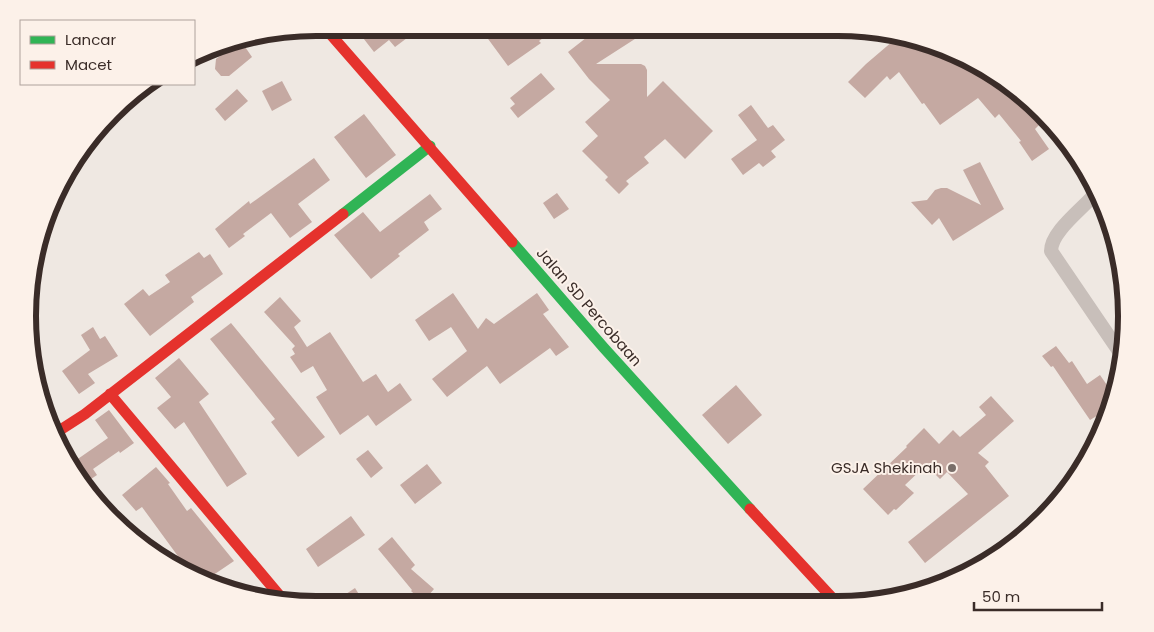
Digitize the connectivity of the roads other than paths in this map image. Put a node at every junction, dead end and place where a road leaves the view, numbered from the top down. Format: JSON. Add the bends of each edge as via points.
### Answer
{"nodes":[{"id":1,"x":332,"y":36,"type":"edge"},
{"id":2,"x":430,"y":146,"type":"junction"},
{"id":3,"x":1091,"y":198,"type":"edge"},
{"id":4,"x":1116,"y":346,"type":"edge"},
{"id":5,"x":110,"y":394,"type":"junction"},
{"id":6,"x":61,"y":430,"type":"edge"},
{"id":7,"x":277,"y":593,"type":"edge"},
{"id":8,"x":830,"y":596,"type":"edge"}],
"edges":[{"from":1,"to":2,"type":"street","name":"Jalan SD Percobaan"},
{"from":2,"to":5,"type":"street"},
{"from":2,"to":8,"type":"street","name":"Jalan SD Percobaan","via":[[733,492]]},
{"from":3,"to":4,"type":"street","via":[[1055,235],[1050,251]]},
{"from":5,"to":6,"type":"street"},
{"from":5,"to":7,"type":"street"}]}
